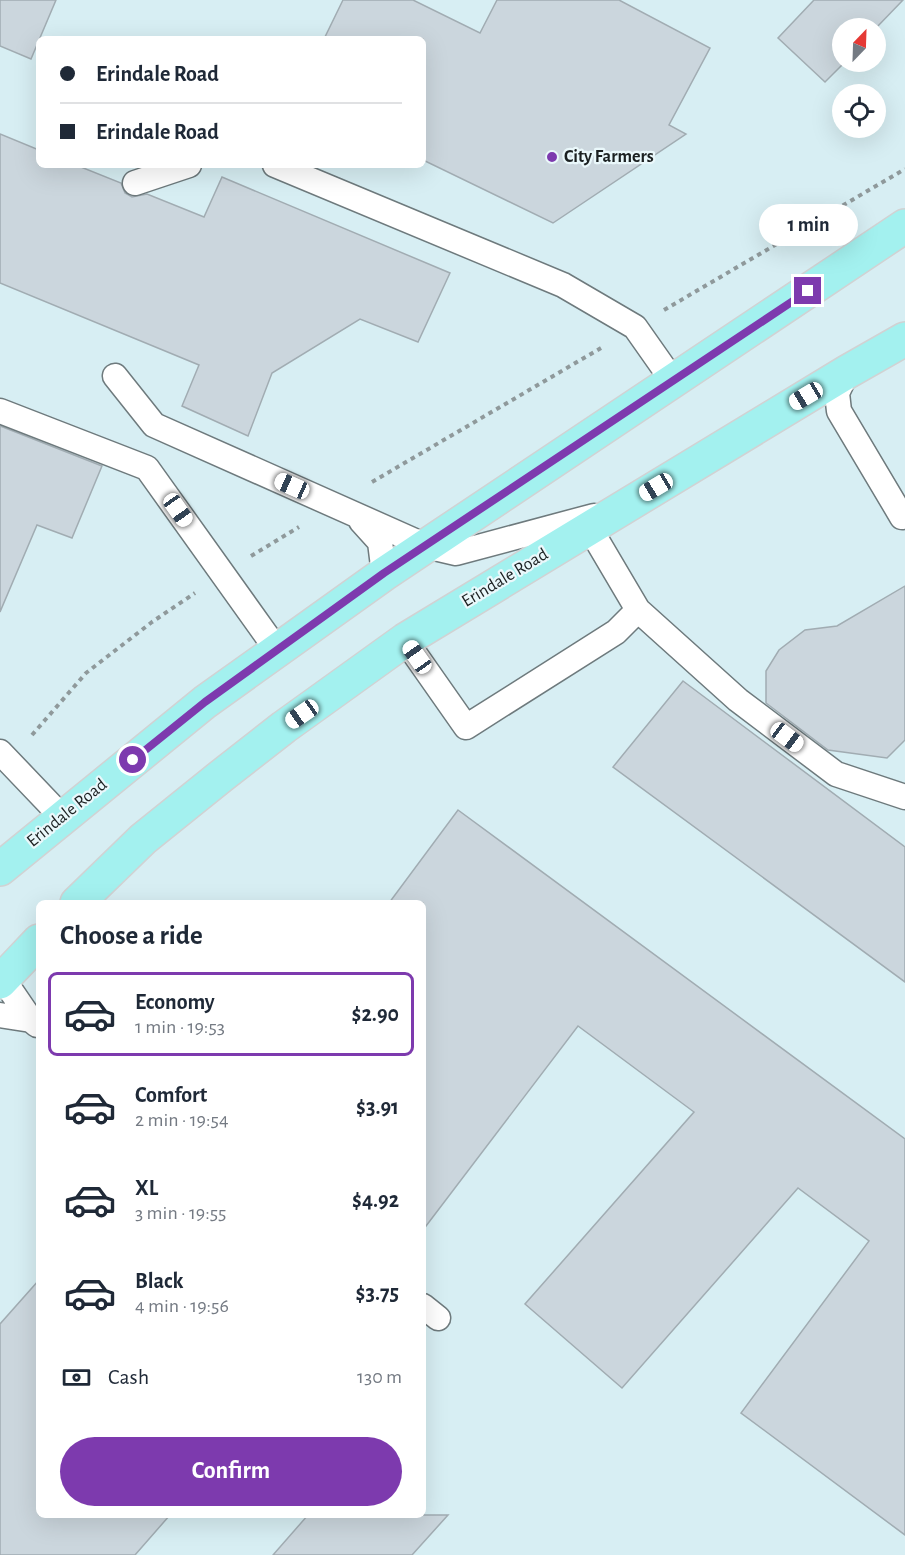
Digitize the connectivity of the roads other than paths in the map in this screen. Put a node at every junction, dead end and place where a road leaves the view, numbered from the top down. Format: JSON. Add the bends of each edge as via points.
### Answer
{"nodes":[{"id":1,"x":180,"y":168,"type":"edge"},
{"id":2,"x":282,"y":168,"type":"edge"},
{"id":3,"x":135,"y":183,"type":"dead end"},
{"id":4,"x":905,"y":226,"type":"edge"},
{"id":5,"x":905,"y":339,"type":"edge"},
{"id":6,"x":847,"y":372,"type":"junction"},
{"id":7,"x":115,"y":376,"type":"dead end"},
{"id":8,"x":673,"y":381,"type":"junction"},
{"id":9,"x":0,"y":411,"type":"edge"},
{"id":10,"x":345,"y":509,"type":"junction"},
{"id":11,"x":620,"y":509,"type":"junction"},
{"id":12,"x":902,"y":517,"type":"dead end"},
{"id":13,"x":589,"y":527,"type":"junction"},
{"id":14,"x":426,"y":546,"type":"junction"},
{"id":15,"x":384,"y":573,"type":"junction"},
{"id":16,"x":638,"y":610,"type":"junction"},
{"id":17,"x":405,"y":640,"type":"junction"},
{"id":18,"x":277,"y":650,"type":"junction"},
{"id":19,"x":5,"y":756,"type":"edge"},
{"id":20,"x":905,"y":797,"type":"edge"},
{"id":21,"x":62,"y":817,"type":"junction"},
{"id":22,"x":2,"y":874,"type":"edge"},
{"id":23,"x":80,"y":900,"type":"edge"},
{"id":24,"x":14,"y":966,"type":"edge"},
{"id":25,"x":0,"y":1015,"type":"edge"},
{"id":26,"x":35,"y":1023,"type":"edge"}],
"edges":[{"from":1,"to":3,"type":"lane"},
{"from":2,"to":8,"type":"lane","via":[[563,285],[635,327]]},
{"from":4,"to":8,"type":"main road","name":"Erindale Road"},
{"from":5,"to":6,"type":"main road","name":"Erindale Road"},
{"from":6,"to":11,"type":"main road","name":"Erindale Road"},
{"from":6,"to":12,"type":"lane","via":[[837,393],[838,411]]},
{"from":7,"to":10,"type":"lane","via":[[154,424]]},
{"from":8,"to":14,"type":"main road","name":"Erindale Road"},
{"from":9,"to":18,"type":"lane","via":[[147,468]]},
{"from":10,"to":14,"type":"lane"},
{"from":10,"to":15,"type":"lane","via":[[380,542]]},
{"from":11,"to":13,"type":"main road","name":"Erindale Road"},
{"from":11,"to":14,"type":"lane","via":[[456,553]]},
{"from":13,"to":16,"type":"lane"},
{"from":13,"to":17,"type":"main road","name":"Erindale Road"},
{"from":14,"to":15,"type":"main road","name":"Erindale Road"},
{"from":15,"to":18,"type":"main road","name":"Erindale Road"},
{"from":16,"to":17,"type":"lane","via":[[616,632],[466,727]]},
{"from":16,"to":20,"type":"lane","via":[[738,700],[836,774]]},
{"from":17,"to":23,"type":"main road","name":"Erindale Road","via":[[220,777],[143,839]]},
{"from":18,"to":21,"type":"main road","name":"Erindale Road","via":[[205,702]]},
{"from":19,"to":21,"type":"lane"},
{"from":21,"to":22,"type":"main road","name":"Erindale Road"},
{"from":24,"to":26,"type":"lane"},
{"from":25,"to":26,"type":"lane"}]}
